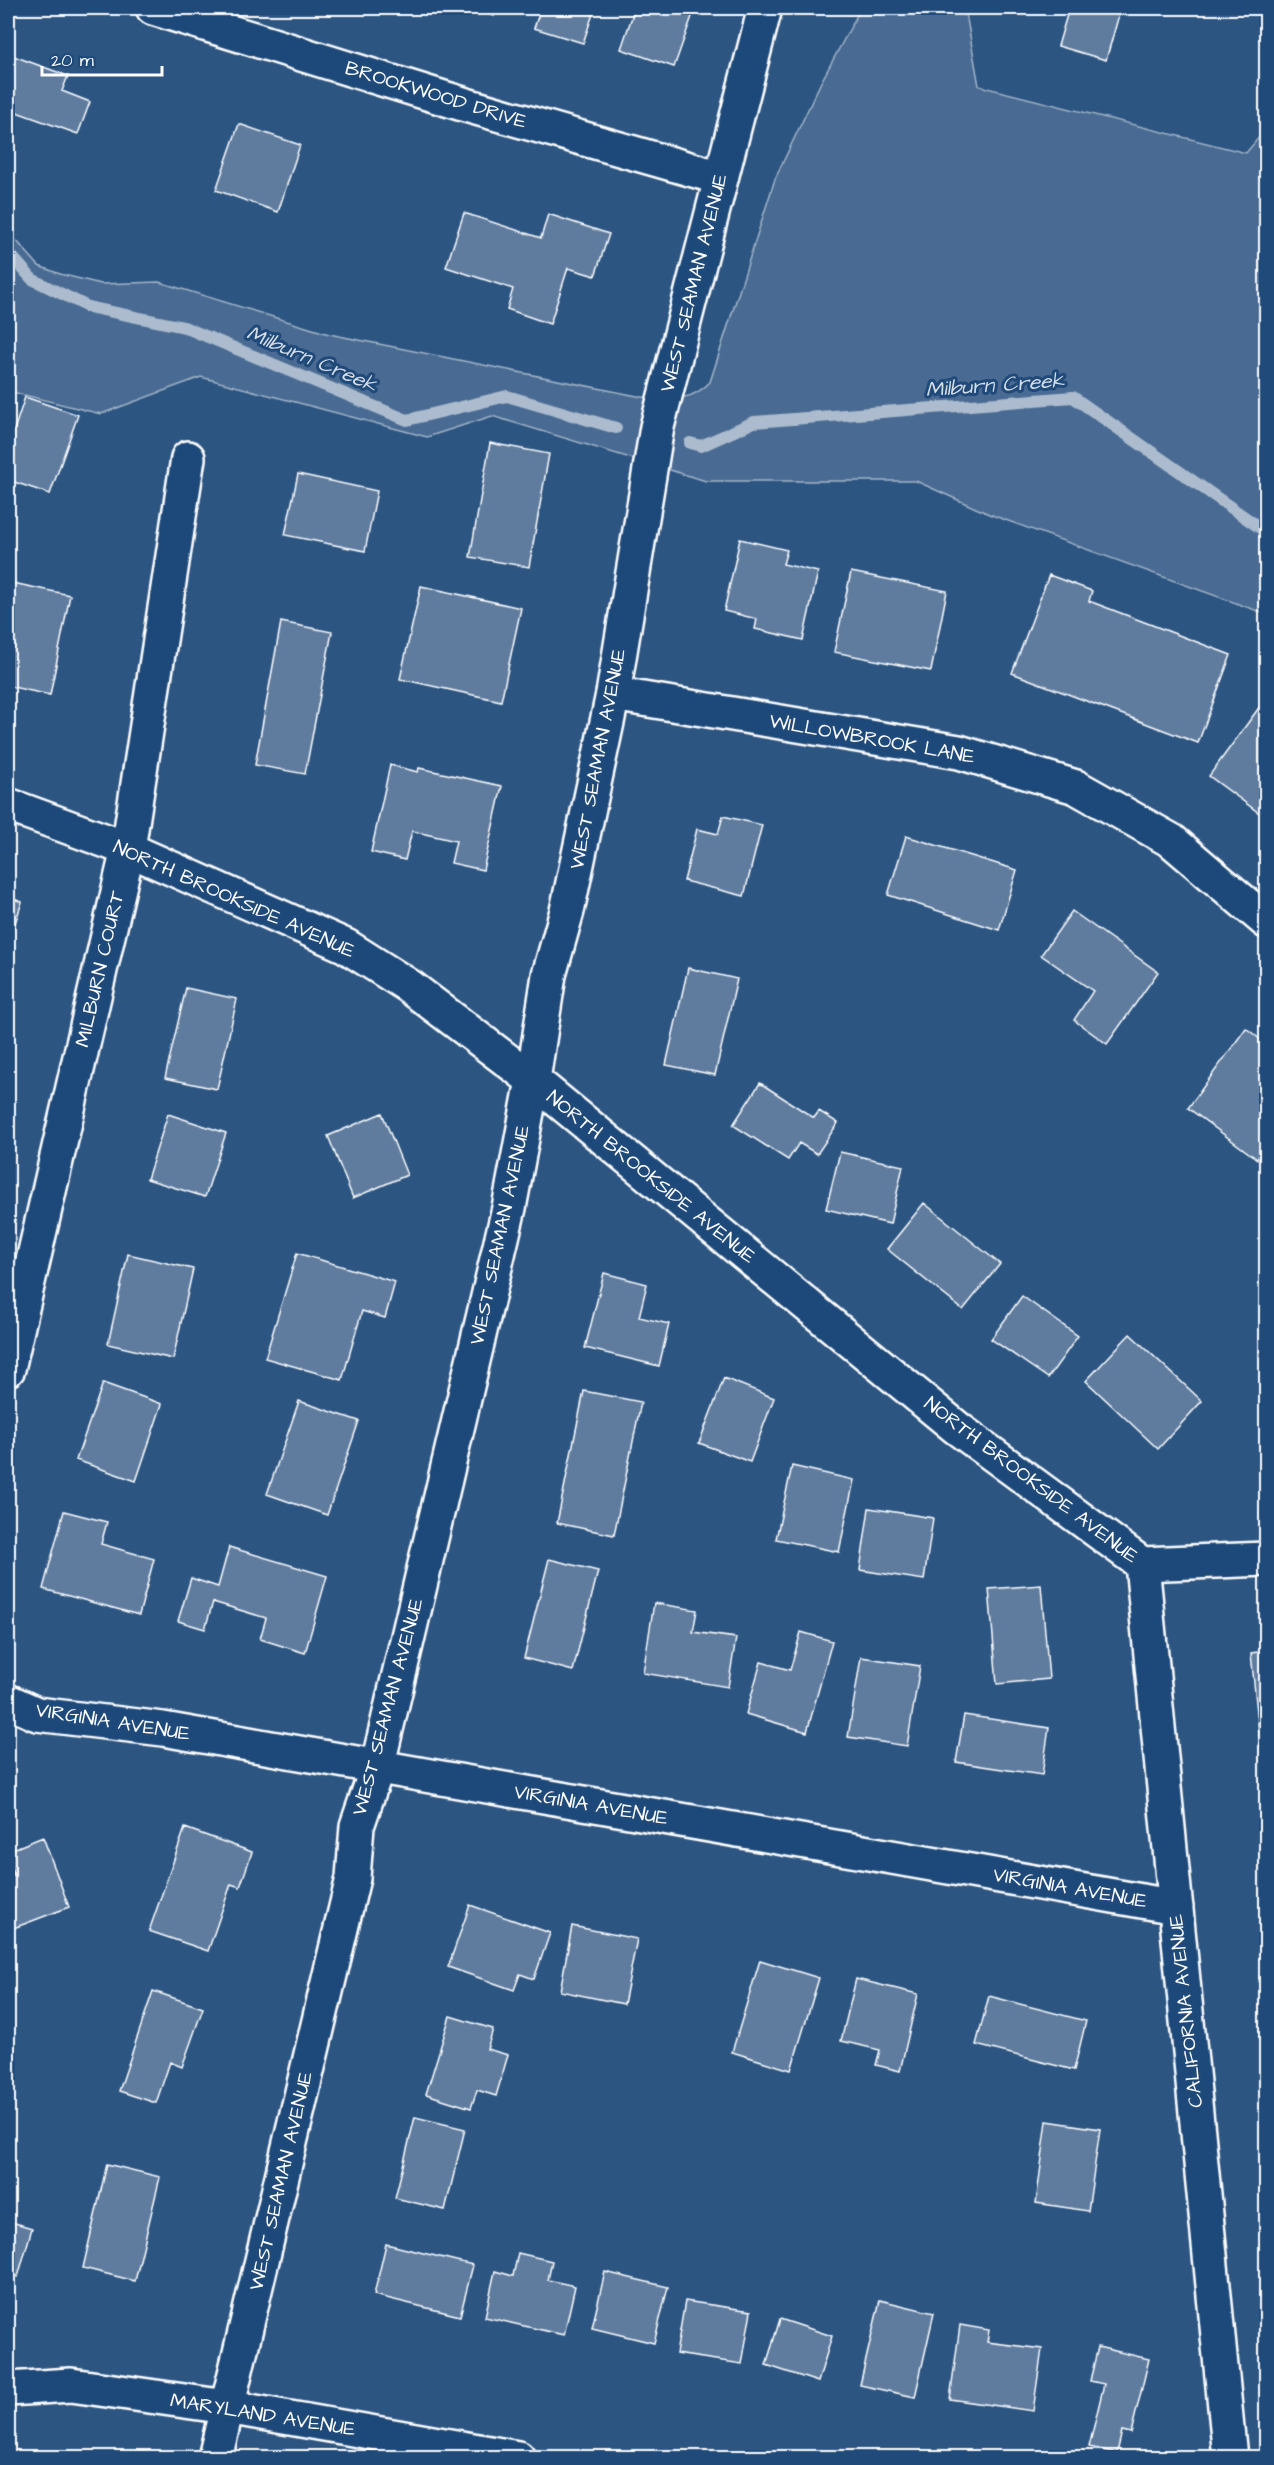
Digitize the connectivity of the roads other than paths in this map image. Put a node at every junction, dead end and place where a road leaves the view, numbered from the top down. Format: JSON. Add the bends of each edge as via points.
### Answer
{"nodes":[{"id":1,"x":153,"y":8,"type":"edge"},
{"id":2,"x":765,"y":8,"type":"edge"},
{"id":3,"x":721,"y":178,"type":"junction"},
{"id":4,"x":188,"y":458,"type":"dead end"},
{"id":5,"x":613,"y":694,"type":"junction"},
{"id":6,"x":8,"y":805,"type":"edge"},
{"id":7,"x":128,"y":849,"type":"junction"},
{"id":8,"x":1266,"y":921,"type":"edge"},
{"id":9,"x":533,"y":1080,"type":"junction"},
{"id":10,"x":13,"y":1318,"type":"edge"},
{"id":11,"x":8,"y":1369,"type":"edge"},
{"id":12,"x":1266,"y":1559,"type":"edge"},
{"id":13,"x":1143,"y":1564,"type":"junction"},
{"id":14,"x":8,"y":1701,"type":"edge"},
{"id":15,"x":37,"y":1714,"type":"junction"},
{"id":16,"x":8,"y":1729,"type":"edge"},
{"id":17,"x":376,"y":1768,"type":"junction"},
{"id":18,"x":1176,"y":1907,"type":"junction"},
{"id":19,"x":8,"y":2389,"type":"edge"},
{"id":20,"x":227,"y":2407,"type":"junction"},
{"id":21,"x":215,"y":2457,"type":"edge"},
{"id":22,"x":518,"y":2457,"type":"edge"},
{"id":23,"x":1230,"y":2457,"type":"edge"}],
"edges":[{"from":1,"to":3,"type":"street","name":"BROOKWOOD DRIVE"},
{"from":2,"to":3,"type":"street","name":"WEST SEAMAN AVENUE"},
{"from":3,"to":5,"type":"street","name":"WEST SEAMAN AVENUE","via":[[657,427]]},
{"from":4,"to":7,"type":"street","name":"MILBURN COURT"},
{"from":5,"to":8,"type":"street","name":"WILLOWBROOK LANE","via":[[958,752],[1076,786],[1172,841]]},
{"from":5,"to":9,"type":"street","name":"WEST SEAMAN AVENUE","via":[[567,912],[549,975]]},
{"from":6,"to":7,"type":"street","name":"NORTH BROOKSIDE AVENUE"},
{"from":7,"to":9,"type":"street","name":"NORTH BROOKSIDE AVENUE","via":[[346,946],[409,986]]},
{"from":7,"to":10,"type":"street","name":"MILBURN COURT"},
{"from":9,"to":13,"type":"street","name":"NORTH BROOKSIDE AVENUE","via":[[957,1428]]},
{"from":9,"to":17,"type":"street","name":"WEST SEAMAN AVENUE","via":[[509,1208]]},
{"from":10,"to":11,"type":"street","name":"MILBURN COURT"},
{"from":12,"to":13,"type":"street","name":"NORTH BROOKSIDE AVENUE"},
{"from":13,"to":18,"type":"street","name":"CALIFORNIA AVENUE"},
{"from":14,"to":15,"type":"street","name":"VIRGINIA AVENUE"},
{"from":15,"to":16,"type":"street"},
{"from":15,"to":17,"type":"street","name":"VIRGINIA AVENUE","via":[[163,1729]]},
{"from":17,"to":18,"type":"street","name":"VIRGINIA AVENUE"},
{"from":17,"to":20,"type":"street","name":"WEST SEAMAN AVENUE","via":[[357,1826],[352,1878]]},
{"from":18,"to":23,"type":"street","name":"CALIFORNIA AVENUE"},
{"from":19,"to":20,"type":"street","name":"MARYLAND AVENUE","via":[[71,2385]]},
{"from":20,"to":21,"type":"street","name":"WEST SEAMAN AVENUE"},
{"from":20,"to":22,"type":"street","name":"MARYLAND AVENUE"}]}
